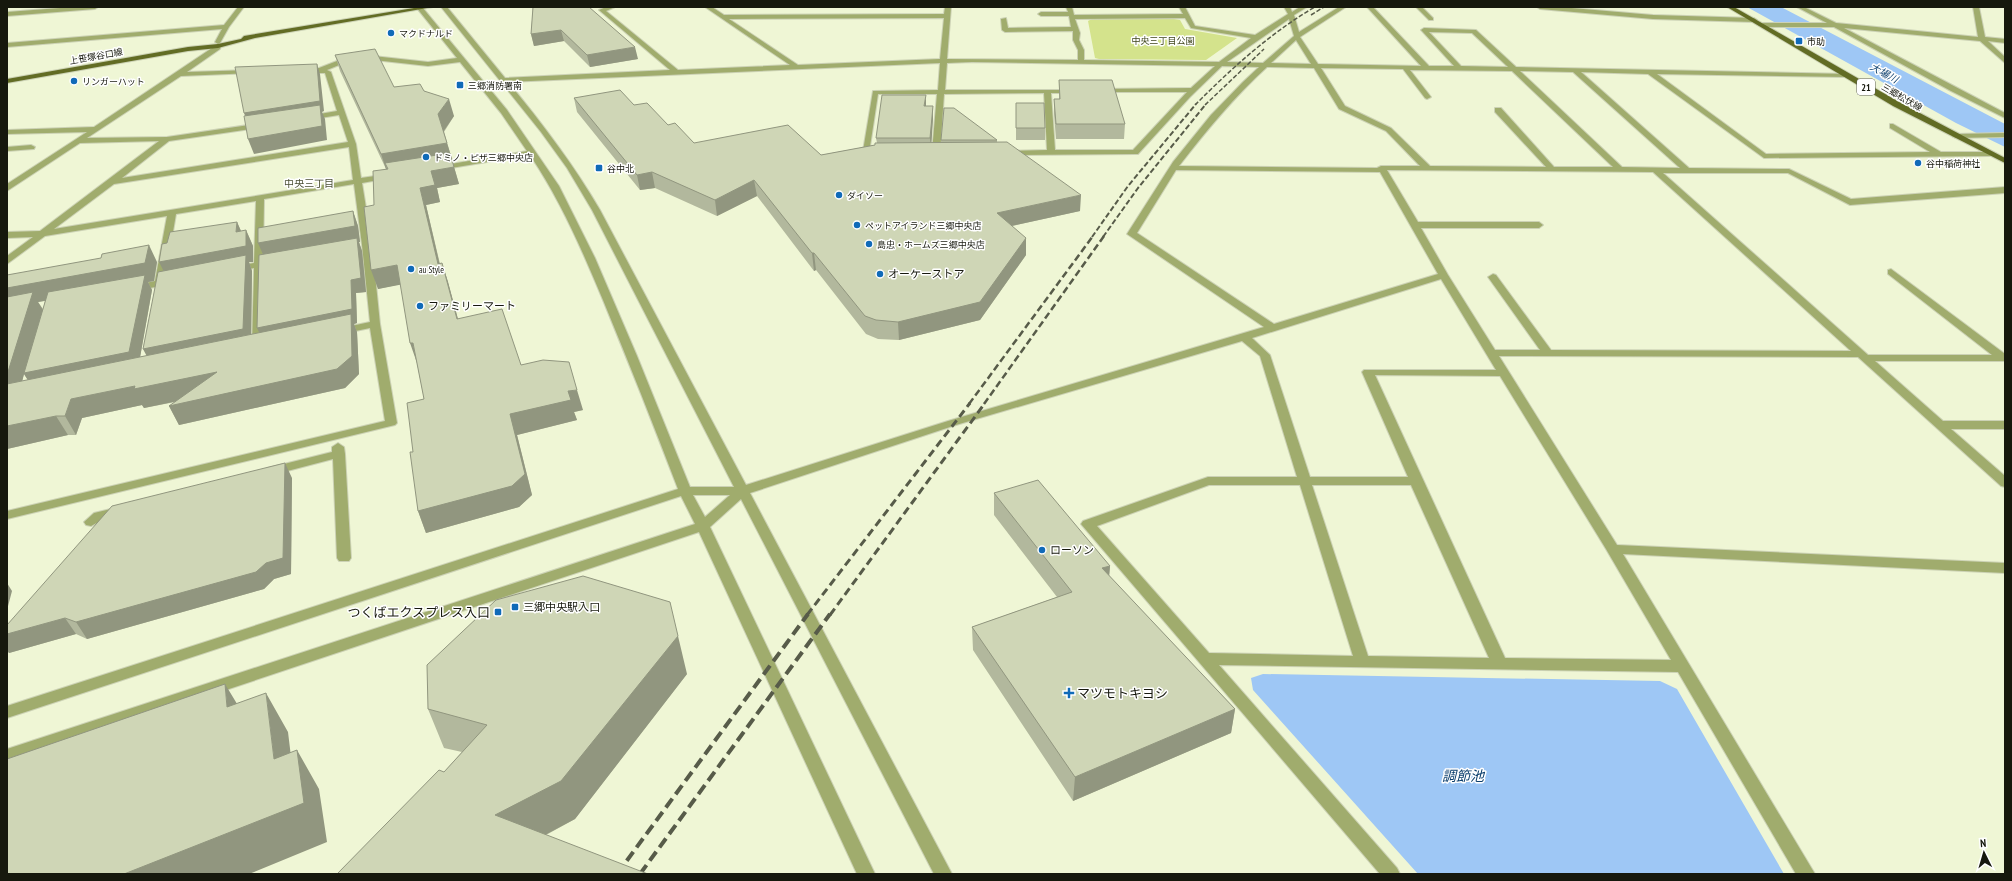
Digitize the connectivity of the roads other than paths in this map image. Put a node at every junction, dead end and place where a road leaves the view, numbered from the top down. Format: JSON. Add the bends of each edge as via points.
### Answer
{"nodes":[{"id":1,"x":30,"y":7,"type":"edge"},
{"id":2,"x":95,"y":7,"type":"edge"},
{"id":3,"x":241,"y":7,"type":"edge"},
{"id":4,"x":430,"y":7,"type":"edge"},
{"id":5,"x":444,"y":7,"type":"edge"},
{"id":6,"x":612,"y":7,"type":"edge"},
{"id":7,"x":708,"y":7,"type":"edge"},
{"id":8,"x":892,"y":7,"type":"edge"},
{"id":9,"x":948,"y":7,"type":"edge"},
{"id":10,"x":1069,"y":7,"type":"edge"},
{"id":11,"x":1182,"y":7,"type":"edge"},
{"id":12,"x":1287,"y":7,"type":"edge"},
{"id":13,"x":1304,"y":7,"type":"edge"},
{"id":14,"x":1343,"y":7,"type":"edge"},
{"id":15,"x":1370,"y":7,"type":"edge"},
{"id":16,"x":1419,"y":7,"type":"edge"},
{"id":17,"x":1540,"y":7,"type":"edge"},
{"id":18,"x":1730,"y":7,"type":"edge"},
{"id":19,"x":1800,"y":7,"type":"edge"},
{"id":20,"x":1976,"y":7,"type":"edge"},
{"id":21,"x":420,"y":8,"type":"edge"},
{"id":22,"x":23,"y":12,"type":"junction"},
{"id":23,"x":7,"y":14,"type":"edge"},
{"id":24,"x":1041,"y":14,"type":"dead end"},
{"id":25,"x":1291,"y":15,"type":"junction"},
{"id":26,"x":947,"y":16,"type":"junction"},
{"id":27,"x":1072,"y":16,"type":"junction"},
{"id":28,"x":1186,"y":16,"type":"junction"},
{"id":29,"x":724,"y":17,"type":"junction"},
{"id":30,"x":891,"y":17,"type":"junction"},
{"id":31,"x":1004,"y":19,"type":"dead end"},
{"id":32,"x":1431,"y":19,"type":"dead end"},
{"id":33,"x":1754,"y":20,"type":"junction"},
{"id":34,"x":1763,"y":25,"type":"junction"},
{"id":35,"x":1836,"y":25,"type":"junction"},
{"id":36,"x":226,"y":27,"type":"junction"},
{"id":37,"x":1075,"y":29,"type":"junction"},
{"id":38,"x":1297,"y":36,"type":"junction"},
{"id":39,"x":1069,"y":37,"type":"dead end"},
{"id":40,"x":1076,"y":37,"type":"junction"},
{"id":41,"x":1255,"y":37,"type":"junction"},
{"id":42,"x":1982,"y":40,"type":"junction"},
{"id":43,"x":2005,"y":41,"type":"edge"},
{"id":44,"x":218,"y":44,"type":"junction"},
{"id":45,"x":7,"y":45,"type":"edge"},
{"id":46,"x":460,"y":60,"type":"junction"},
{"id":47,"x":944,"y":60,"type":"junction"},
{"id":48,"x":2005,"y":61,"type":"edge"},
{"id":49,"x":1081,"y":62,"type":"junction"},
{"id":50,"x":1221,"y":64,"type":"junction"},
{"id":51,"x":797,"y":66,"type":"junction"},
{"id":52,"x":1264,"y":66,"type":"junction"},
{"id":53,"x":1318,"y":66,"type":"junction"},
{"id":54,"x":1405,"y":68,"type":"junction"},
{"id":55,"x":1427,"y":68,"type":"junction"},
{"id":56,"x":1460,"y":69,"type":"junction"},
{"id":57,"x":320,"y":70,"type":"junction"},
{"id":58,"x":1516,"y":70,"type":"junction"},
{"id":59,"x":289,"y":71,"type":"edge"},
{"id":60,"x":675,"y":71,"type":"junction"},
{"id":61,"x":1575,"y":71,"type":"junction"},
{"id":62,"x":265,"y":72,"type":"edge"},
{"id":63,"x":1650,"y":72,"type":"junction"},
{"id":64,"x":179,"y":74,"type":"junction"},
{"id":65,"x":1846,"y":75,"type":"junction"},
{"id":66,"x":7,"y":80,"type":"edge"},
{"id":67,"x":503,"y":80,"type":"junction"},
{"id":68,"x":1193,"y":90,"type":"junction"},
{"id":69,"x":1047,"y":91,"type":"junction"},
{"id":70,"x":940,"y":92,"type":"junction"},
{"id":71,"x":1427,"y":97,"type":"dead end"},
{"id":72,"x":1498,"y":110,"type":"dead end"},
{"id":73,"x":340,"y":113,"type":"junction"},
{"id":74,"x":2005,"y":116,"type":"edge"},
{"id":75,"x":301,"y":119,"type":"edge"},
{"id":76,"x":269,"y":123,"type":"edge"},
{"id":77,"x":1893,"y":126,"type":"dead end"},
{"id":78,"x":95,"y":129,"type":"junction"},
{"id":79,"x":7,"y":132,"type":"edge"},
{"id":80,"x":2005,"y":135,"type":"edge"},
{"id":81,"x":1956,"y":136,"type":"junction"},
{"id":82,"x":167,"y":139,"type":"junction"},
{"id":83,"x":76,"y":141,"type":"junction"},
{"id":84,"x":352,"y":144,"type":"junction"},
{"id":85,"x":31,"y":147,"type":"dead end"},
{"id":86,"x":7,"y":149,"type":"edge"},
{"id":87,"x":533,"y":152,"type":"junction"},
{"id":88,"x":1051,"y":153,"type":"junction"},
{"id":89,"x":920,"y":154,"type":"edge"},
{"id":90,"x":998,"y":154,"type":"edge"},
{"id":91,"x":1940,"y":154,"type":"junction"},
{"id":92,"x":1990,"y":154,"type":"junction"},
{"id":93,"x":881,"y":155,"type":"edge"},
{"id":94,"x":2005,"y":161,"type":"edge"},
{"id":95,"x":1173,"y":168,"type":"junction"},
{"id":96,"x":1427,"y":168,"type":"junction"},
{"id":97,"x":1552,"y":169,"type":"junction"},
{"id":98,"x":1619,"y":169,"type":"junction"},
{"id":99,"x":1654,"y":169,"type":"junction"},
{"id":100,"x":426,"y":170,"type":"edge"},
{"id":101,"x":1382,"y":170,"type":"junction"},
{"id":102,"x":1686,"y":170,"type":"junction"},
{"id":103,"x":396,"y":174,"type":"edge"},
{"id":104,"x":358,"y":181,"type":"junction"},
{"id":105,"x":109,"y":182,"type":"junction"},
{"id":106,"x":7,"y":188,"type":"edge"},
{"id":107,"x":2005,"y":190,"type":"edge"},
{"id":108,"x":260,"y":198,"type":"junction"},
{"id":109,"x":172,"y":213,"type":"junction"},
{"id":110,"x":1416,"y":225,"type":"junction"},
{"id":111,"x":1539,"y":225,"type":"dead end"},
{"id":112,"x":42,"y":234,"type":"junction"},
{"id":113,"x":7,"y":235,"type":"edge"},
{"id":114,"x":7,"y":261,"type":"edge"},
{"id":115,"x":282,"y":261,"type":"edge"},
{"id":116,"x":258,"y":265,"type":"junction"},
{"id":117,"x":228,"y":271,"type":"edge"},
{"id":118,"x":1891,"y":272,"type":"dead end"},
{"id":119,"x":1443,"y":275,"type":"junction"},
{"id":120,"x":1493,"y":277,"type":"dead end"},
{"id":121,"x":182,"y":279,"type":"edge"},
{"id":122,"x":160,"y":283,"type":"junction"},
{"id":123,"x":121,"y":290,"type":"edge"},
{"id":124,"x":157,"y":298,"type":"edge"},
{"id":125,"x":375,"y":324,"type":"junction"},
{"id":126,"x":1272,"y":328,"type":"junction"},
{"id":127,"x":331,"y":333,"type":"edge"},
{"id":128,"x":1244,"y":337,"type":"junction"},
{"id":129,"x":272,"y":345,"type":"edge"},
{"id":130,"x":1491,"y":353,"type":"junction"},
{"id":131,"x":1548,"y":353,"type":"junction"},
{"id":132,"x":1861,"y":356,"type":"junction"},
{"id":133,"x":2004,"y":358,"type":"edge"},
{"id":134,"x":1504,"y":373,"type":"junction"},
{"id":135,"x":1940,"y":425,"type":"junction"},
{"id":136,"x":2005,"y":426,"type":"edge"},
{"id":137,"x":338,"y":436,"type":"junction"},
{"id":138,"x":339,"y":454,"type":"junction"},
{"id":139,"x":261,"y":474,"type":"edge"},
{"id":140,"x":1305,"y":480,"type":"junction"},
{"id":141,"x":1416,"y":481,"type":"junction"},
{"id":142,"x":2005,"y":483,"type":"edge"},
{"id":143,"x":685,"y":491,"type":"junction"},
{"id":144,"x":742,"y":491,"type":"junction"},
{"id":145,"x":130,"y":508,"type":"edge"},
{"id":146,"x":7,"y":515,"type":"edge"},
{"id":147,"x":91,"y":522,"type":"dead end"},
{"id":148,"x":703,"y":526,"type":"junction"},
{"id":149,"x":1613,"y":549,"type":"junction"},
{"id":150,"x":344,"y":558,"type":"dead end"},
{"id":151,"x":2005,"y":568,"type":"edge"},
{"id":152,"x":1206,"y":658,"type":"junction"},
{"id":153,"x":1362,"y":661,"type":"junction"},
{"id":154,"x":1500,"y":664,"type":"junction"},
{"id":155,"x":1682,"y":666,"type":"junction"},
{"id":156,"x":7,"y":712,"type":"edge"},
{"id":157,"x":7,"y":756,"type":"edge"},
{"id":158,"x":866,"y":874,"type":"edge"},
{"id":159,"x":943,"y":874,"type":"edge"},
{"id":160,"x":1391,"y":874,"type":"edge"},
{"id":161,"x":1806,"y":874,"type":"edge"}],
"edges":[{"from":1,"to":22,"type":"street"},
{"from":2,"to":22,"type":"street"},
{"from":3,"to":36,"type":"street"},
{"from":4,"to":21,"type":"main road","name":"上笹塚谷口線"},
{"from":5,"to":67,"type":"street"},
{"from":6,"to":60,"type":"street","via":[[602,10]]},
{"from":7,"to":29,"type":"street"},
{"from":8,"to":30,"type":"street"},
{"from":9,"to":26,"type":"street"},
{"from":10,"to":27,"type":"street"},
{"from":11,"to":28,"type":"street"},
{"from":12,"to":25,"type":"street"},
{"from":13,"to":25,"type":"street"},
{"from":14,"to":38,"type":"street"},
{"from":15,"to":55,"type":"street"},
{"from":16,"to":32,"type":"street"},
{"from":17,"to":33,"type":"street","via":[[1653,17]]},
{"from":18,"to":33,"type":"main road","name":"三郷松伏線","number":"21"},
{"from":19,"to":35,"type":"street"},
{"from":20,"to":42,"type":"street"},
{"from":21,"to":44,"type":"main road","name":"上笹塚谷口線"},
{"from":21,"to":46,"type":"street"},
{"from":22,"to":23,"type":"street"},
{"from":24,"to":27,"type":"street"},
{"from":25,"to":38,"type":"street"},
{"from":25,"to":41,"type":"street"},
{"from":26,"to":30,"type":"street"},
{"from":26,"to":47,"type":"street"},
{"from":27,"to":28,"type":"street"},
{"from":27,"to":37,"type":"street"},
{"from":28,"to":41,"type":"street","via":[[1193,27]]},
{"from":29,"to":30,"type":"street"},
{"from":29,"to":51,"type":"street"},
{"from":31,"to":37,"type":"street","via":[[1005,30]]},
{"from":33,"to":34,"type":"main road","name":"三郷松伏線","number":"21"},
{"from":34,"to":35,"type":"street"},
{"from":34,"to":65,"type":"main road","name":"三郷松伏線","number":"21"},
{"from":35,"to":42,"type":"street"},
{"from":35,"to":74,"type":"street","via":[[1964,97]]},
{"from":36,"to":44,"type":"street"},
{"from":36,"to":45,"type":"street"},
{"from":37,"to":40,"type":"street"},
{"from":38,"to":52,"type":"street"},
{"from":38,"to":53,"type":"street"},
{"from":39,"to":40,"type":"street"},
{"from":40,"to":49,"type":"street","via":[[1081,50]]},
{"from":41,"to":50,"type":"street"},
{"from":42,"to":43,"type":"street"},
{"from":42,"to":48,"type":"street"},
{"from":44,"to":64,"type":"street","via":[[218,48]]},
{"from":44,"to":66,"type":"main road","name":"上笹塚谷口線"},
{"from":46,"to":57,"type":"street","via":[[428,64],[355,56]]},
{"from":46,"to":87,"type":"street","via":[[504,112]]},
{"from":47,"to":49,"type":"street"},
{"from":47,"to":51,"type":"street"},
{"from":47,"to":70,"type":"street"},
{"from":49,"to":50,"type":"street"},
{"from":50,"to":52,"type":"street"},
{"from":50,"to":68,"type":"street"},
{"from":51,"to":60,"type":"street"},
{"from":52,"to":53,"type":"street"},
{"from":52,"to":95,"type":"street","via":[[1214,117]]},
{"from":53,"to":54,"type":"street"},
{"from":53,"to":96,"type":"street","via":[[1342,106],[1391,132]]},
{"from":54,"to":55,"type":"street"},
{"from":54,"to":71,"type":"street"},
{"from":55,"to":56,"type":"street"},
{"from":56,"to":58,"type":"street"},
{"from":56,"to":58,"type":"street","via":[[1424,30],[1474,31]]},
{"from":57,"to":59,"type":"street"},
{"from":57,"to":73,"type":"street","via":[[328,72]]},
{"from":58,"to":61,"type":"street"},
{"from":58,"to":98,"type":"street"},
{"from":60,"to":67,"type":"street"},
{"from":61,"to":63,"type":"street"},
{"from":61,"to":102,"type":"street"},
{"from":62,"to":64,"type":"street"},
{"from":63,"to":65,"type":"street"},
{"from":63,"to":91,"type":"street","via":[[1764,156]]},
{"from":64,"to":78,"type":"street"},
{"from":65,"to":81,"type":"main road","name":"三郷松伏線","number":"21"},
{"from":67,"to":144,"type":"street","via":[[544,130],[589,198]]},
{"from":68,"to":69,"type":"street"},
{"from":68,"to":88,"type":"street","via":[[1135,152]]},
{"from":69,"to":70,"type":"street"},
{"from":69,"to":88,"type":"street"},
{"from":70,"to":89,"type":"street","via":[[940,154]]},
{"from":70,"to":93,"type":"street","via":[[875,92],[866,155]]},
{"from":72,"to":97,"type":"street"},
{"from":73,"to":75,"type":"street"},
{"from":73,"to":84,"type":"street"},
{"from":76,"to":82,"type":"street"},
{"from":77,"to":91,"type":"street"},
{"from":78,"to":79,"type":"street"},
{"from":78,"to":83,"type":"street"},
{"from":80,"to":81,"type":"street"},
{"from":81,"to":92,"type":"main road","name":"三郷松伏線","number":"21"},
{"from":82,"to":83,"type":"street"},
{"from":82,"to":105,"type":"street"},
{"from":83,"to":106,"type":"street"},
{"from":84,"to":104,"type":"street"},
{"from":84,"to":105,"type":"street"},
{"from":85,"to":86,"type":"street"},
{"from":87,"to":100,"type":"street"},
{"from":87,"to":143,"type":"street","via":[[555,186],[590,258]]},
{"from":88,"to":90,"type":"street"},
{"from":91,"to":92,"type":"street"},
{"from":92,"to":94,"type":"main road","name":"三郷松伏線","number":"21"},
{"from":95,"to":101,"type":"street"},
{"from":95,"to":126,"type":"street","via":[[1132,234]]},
{"from":96,"to":97,"type":"street"},
{"from":96,"to":101,"type":"street","via":[[1381,168]]},
{"from":97,"to":98,"type":"street"},
{"from":98,"to":99,"type":"street"},
{"from":99,"to":102,"type":"street"},
{"from":99,"to":132,"type":"street"},
{"from":101,"to":110,"type":"street"},
{"from":102,"to":107,"type":"street","via":[[1789,171],[1850,202]]},
{"from":103,"to":104,"type":"street"},
{"from":104,"to":108,"type":"street"},
{"from":104,"to":125,"type":"street","via":[[363,246]]},
{"from":105,"to":112,"type":"street"},
{"from":108,"to":109,"type":"street"},
{"from":108,"to":116,"type":"street"},
{"from":109,"to":112,"type":"street"},
{"from":109,"to":122,"type":"street"},
{"from":110,"to":111,"type":"street"},
{"from":110,"to":119,"type":"street"},
{"from":112,"to":113,"type":"street"},
{"from":112,"to":114,"type":"street"},
{"from":115,"to":116,"type":"street"},
{"from":116,"to":117,"type":"street"},
{"from":116,"to":129,"type":"street","via":[[253,349]]},
{"from":118,"to":133,"type":"street"},
{"from":119,"to":126,"type":"street"},
{"from":119,"to":130,"type":"street"},
{"from":120,"to":131,"type":"street"},
{"from":121,"to":122,"type":"street"},
{"from":122,"to":123,"type":"street"},
{"from":122,"to":124,"type":"street"},
{"from":125,"to":127,"type":"street"},
{"from":125,"to":137,"type":"street","via":[[391,423]]},
{"from":126,"to":128,"type":"street"},
{"from":128,"to":140,"type":"street","via":[[1265,355]]},
{"from":128,"to":144,"type":"street","via":[[952,423]]},
{"from":130,"to":131,"type":"street"},
{"from":130,"to":134,"type":"street"},
{"from":131,"to":132,"type":"street"},
{"from":132,"to":133,"type":"street"},
{"from":132,"to":135,"type":"street"},
{"from":134,"to":141,"type":"street","via":[[1368,372]]},
{"from":134,"to":149,"type":"street"},
{"from":135,"to":136,"type":"street"},
{"from":135,"to":142,"type":"street"},
{"from":137,"to":138,"type":"street"},
{"from":137,"to":146,"type":"street"},
{"from":138,"to":139,"type":"street"},
{"from":138,"to":150,"type":"street"},
{"from":140,"to":141,"type":"street"},
{"from":140,"to":152,"type":"street","via":[[1208,481],[1088,524]]},
{"from":140,"to":153,"type":"street"},
{"from":141,"to":154,"type":"street"},
{"from":143,"to":144,"type":"street"},
{"from":143,"to":148,"type":"street"},
{"from":143,"to":156,"type":"street"},
{"from":144,"to":148,"type":"street"},
{"from":144,"to":159,"type":"street","via":[[777,553]]},
{"from":145,"to":147,"type":"street","via":[[99,516]]},
{"from":148,"to":157,"type":"street"},
{"from":148,"to":158,"type":"street"},
{"from":149,"to":151,"type":"street"},
{"from":149,"to":155,"type":"street"},
{"from":152,"to":153,"type":"street"},
{"from":152,"to":160,"type":"street"},
{"from":153,"to":154,"type":"street"},
{"from":154,"to":155,"type":"street"},
{"from":155,"to":161,"type":"street"}]}
